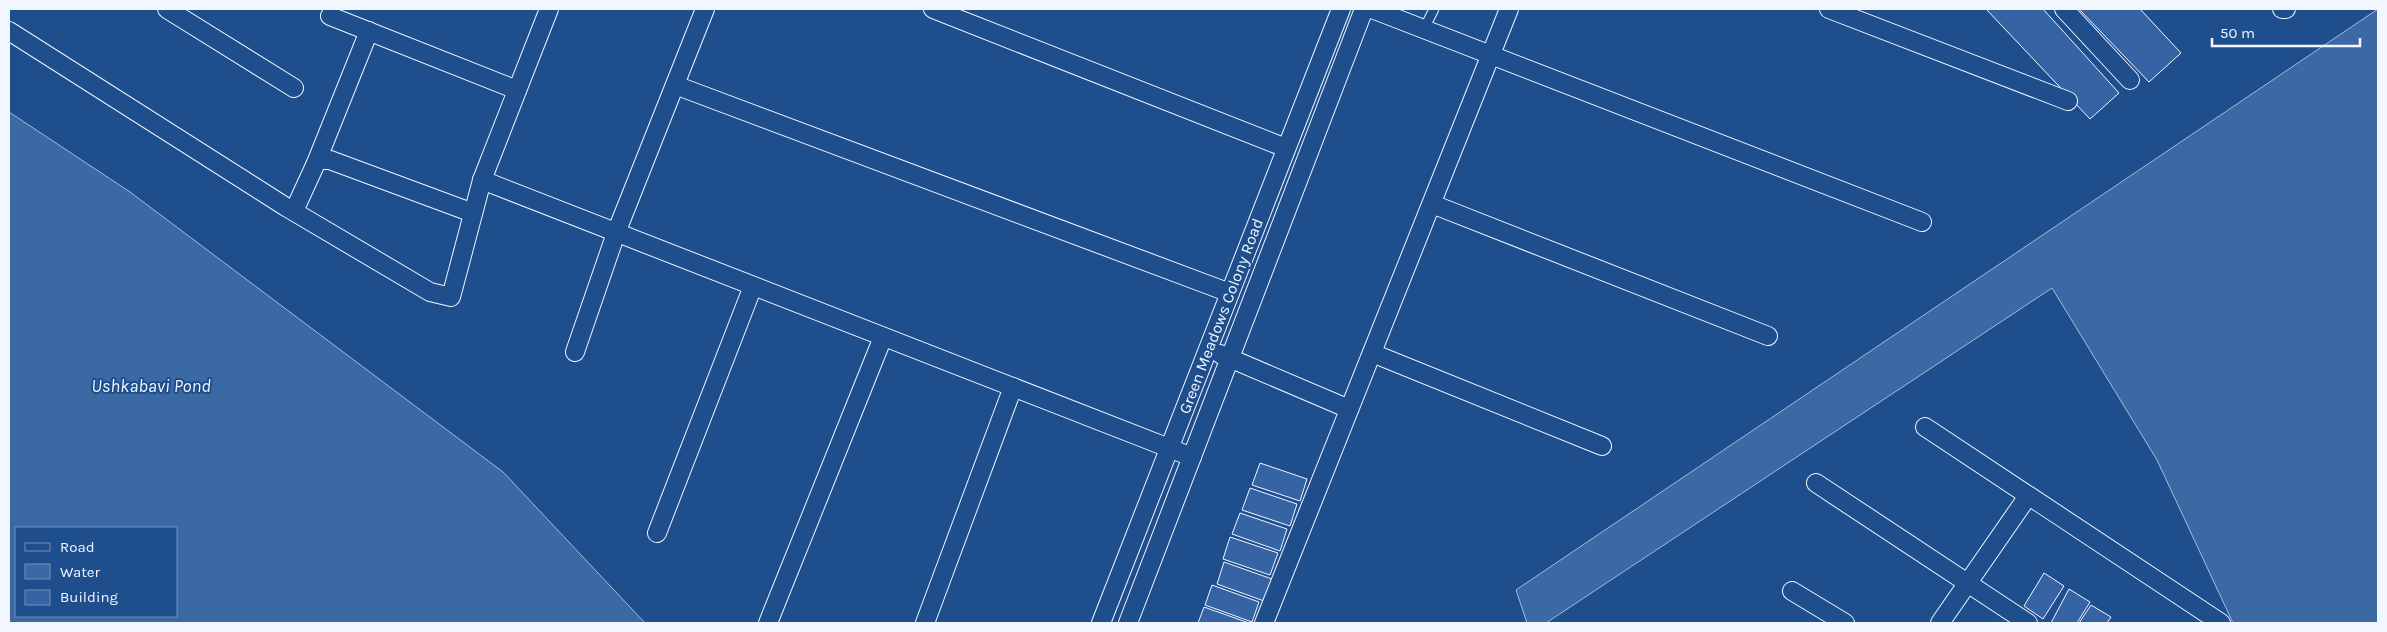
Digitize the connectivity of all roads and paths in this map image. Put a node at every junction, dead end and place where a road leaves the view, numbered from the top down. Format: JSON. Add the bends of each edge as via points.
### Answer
{"nodes":[{"id":1,"x":167,"y":9,"type":"edge"},
{"id":2,"x":549,"y":9,"type":"edge"},
{"id":3,"x":705,"y":9,"type":"edge"},
{"id":4,"x":933,"y":9,"type":"edge"},
{"id":5,"x":1341,"y":9,"type":"edge"},
{"id":6,"x":1364,"y":9,"type":"edge"},
{"id":7,"x":1372,"y":9,"type":"edge"},
{"id":8,"x":1434,"y":9,"type":"edge"},
{"id":9,"x":1509,"y":9,"type":"edge"},
{"id":10,"x":1829,"y":9,"type":"edge"},
{"id":11,"x":2064,"y":9,"type":"edge"},
{"id":12,"x":330,"y":16,"type":"dead end"},
{"id":13,"x":1424,"y":29,"type":"junction"},
{"id":14,"x":9,"y":31,"type":"edge"},
{"id":15,"x":369,"y":31,"type":"junction"},
{"id":16,"x":1491,"y":55,"type":"junction"},
{"id":17,"x":2130,"y":80,"type":"dead end"},
{"id":18,"x":675,"y":85,"type":"junction"},
{"id":19,"x":294,"y":88,"type":"dead end"},
{"id":20,"x":517,"y":90,"type":"junction"},
{"id":21,"x":2068,"y":101,"type":"dead end"},
{"id":22,"x":1286,"y":148,"type":"junction"},
{"id":23,"x":316,"y":163,"type":"junction"},
{"id":24,"x":482,"y":180,"type":"junction"},
{"id":25,"x":1432,"y":204,"type":"junction"},
{"id":26,"x":294,"y":211,"type":"junction"},
{"id":27,"x":473,"y":213,"type":"junction"},
{"id":28,"x":1922,"y":222,"type":"dead end"},
{"id":29,"x":616,"y":233,"type":"junction"},
{"id":30,"x":752,"y":286,"type":"junction"},
{"id":31,"x":1230,"y":293,"type":"junction"},
{"id":32,"x":1768,"y":336,"type":"dead end"},
{"id":33,"x":883,"y":337,"type":"junction"},
{"id":34,"x":1208,"y":349,"type":"junction"},
{"id":35,"x":575,"y":352,"type":"dead end"},
{"id":36,"x":1372,"y":354,"type":"junction"},
{"id":37,"x":1230,"y":358,"type":"junction"},
{"id":38,"x":1013,"y":387,"type":"junction"},
{"id":39,"x":1349,"y":409,"type":"junction"},
{"id":40,"x":1925,"y":427,"type":"dead end"},
{"id":41,"x":1602,"y":446,"type":"dead end"},
{"id":42,"x":1170,"y":448,"type":"junction"},
{"id":43,"x":1192,"y":457,"type":"junction"},
{"id":44,"x":1816,"y":483,"type":"dead end"},
{"id":45,"x":2028,"y":496,"type":"junction"},
{"id":46,"x":657,"y":534,"type":"dead end"},
{"id":47,"x":1968,"y":584,"type":"junction"},
{"id":48,"x":1792,"y":591,"type":"dead end"},
{"id":49,"x":768,"y":623,"type":"edge"},
{"id":50,"x":925,"y":623,"type":"edge"},
{"id":51,"x":1101,"y":623,"type":"edge"},
{"id":52,"x":1128,"y":623,"type":"edge"},
{"id":53,"x":1264,"y":623,"type":"edge"},
{"id":54,"x":1845,"y":623,"type":"edge"},
{"id":55,"x":1940,"y":623,"type":"edge"},
{"id":56,"x":2028,"y":623,"type":"edge"},
{"id":57,"x":2221,"y":623,"type":"edge"}],
"edges":[{"from":1,"to":19,"type":"street"},
{"from":2,"to":20,"type":"street"},
{"from":3,"to":18,"type":"street"},
{"from":4,"to":22,"type":"street"},
{"from":5,"to":22,"type":"street","name":"Green Meadows Colony Road"},
{"from":6,"to":37,"type":"street","name":"Green Meadows Colony Road"},
{"from":7,"to":13,"type":"street"},
{"from":8,"to":13,"type":"lane"},
{"from":9,"to":16,"type":"street"},
{"from":10,"to":21,"type":"street"},
{"from":11,"to":17,"type":"street"},
{"from":12,"to":15,"type":"street"},
{"from":13,"to":16,"type":"street"},
{"from":14,"to":26,"type":"street"},
{"from":15,"to":20,"type":"street"},
{"from":15,"to":23,"type":"street"},
{"from":16,"to":25,"type":"street"},
{"from":16,"to":28,"type":"street"},
{"from":18,"to":29,"type":"street"},
{"from":18,"to":31,"type":"street"},
{"from":20,"to":24,"type":"street"},
{"from":22,"to":31,"type":"street","name":"Green Meadows Colony Road"},
{"from":23,"to":26,"type":"street"},
{"from":23,"to":27,"type":"street","via":[[330,160]]},
{"from":24,"to":27,"type":"street"},
{"from":24,"to":29,"type":"street"},
{"from":25,"to":32,"type":"street"},
{"from":25,"to":36,"type":"street"},
{"from":26,"to":27,"type":"street","via":[[430,292],[451,297]]},
{"from":29,"to":30,"type":"street"},
{"from":29,"to":35,"type":"street"},
{"from":30,"to":33,"type":"street"},
{"from":30,"to":46,"type":"street"},
{"from":31,"to":34,"type":"street","name":"Green Meadows Colony Road"},
{"from":33,"to":38,"type":"street"},
{"from":33,"to":49,"type":"street"},
{"from":34,"to":37,"type":"street"},
{"from":34,"to":42,"type":"street","name":"Green Meadows Colony Road"},
{"from":36,"to":39,"type":"street"},
{"from":36,"to":41,"type":"street"},
{"from":37,"to":39,"type":"street"},
{"from":37,"to":43,"type":"street","name":"Green Meadows Colony Road"},
{"from":38,"to":42,"type":"street"},
{"from":38,"to":50,"type":"street"},
{"from":39,"to":53,"type":"street"},
{"from":40,"to":45,"type":"street"},
{"from":42,"to":43,"type":"street"},
{"from":42,"to":51,"type":"street","name":"Green Meadows Colony Road"},
{"from":43,"to":52,"type":"street","name":"Green Meadows Colony Road"},
{"from":44,"to":47,"type":"street"},
{"from":45,"to":47,"type":"street"},
{"from":45,"to":57,"type":"street"},
{"from":47,"to":55,"type":"street"},
{"from":47,"to":56,"type":"street"},
{"from":48,"to":54,"type":"street"}]}
